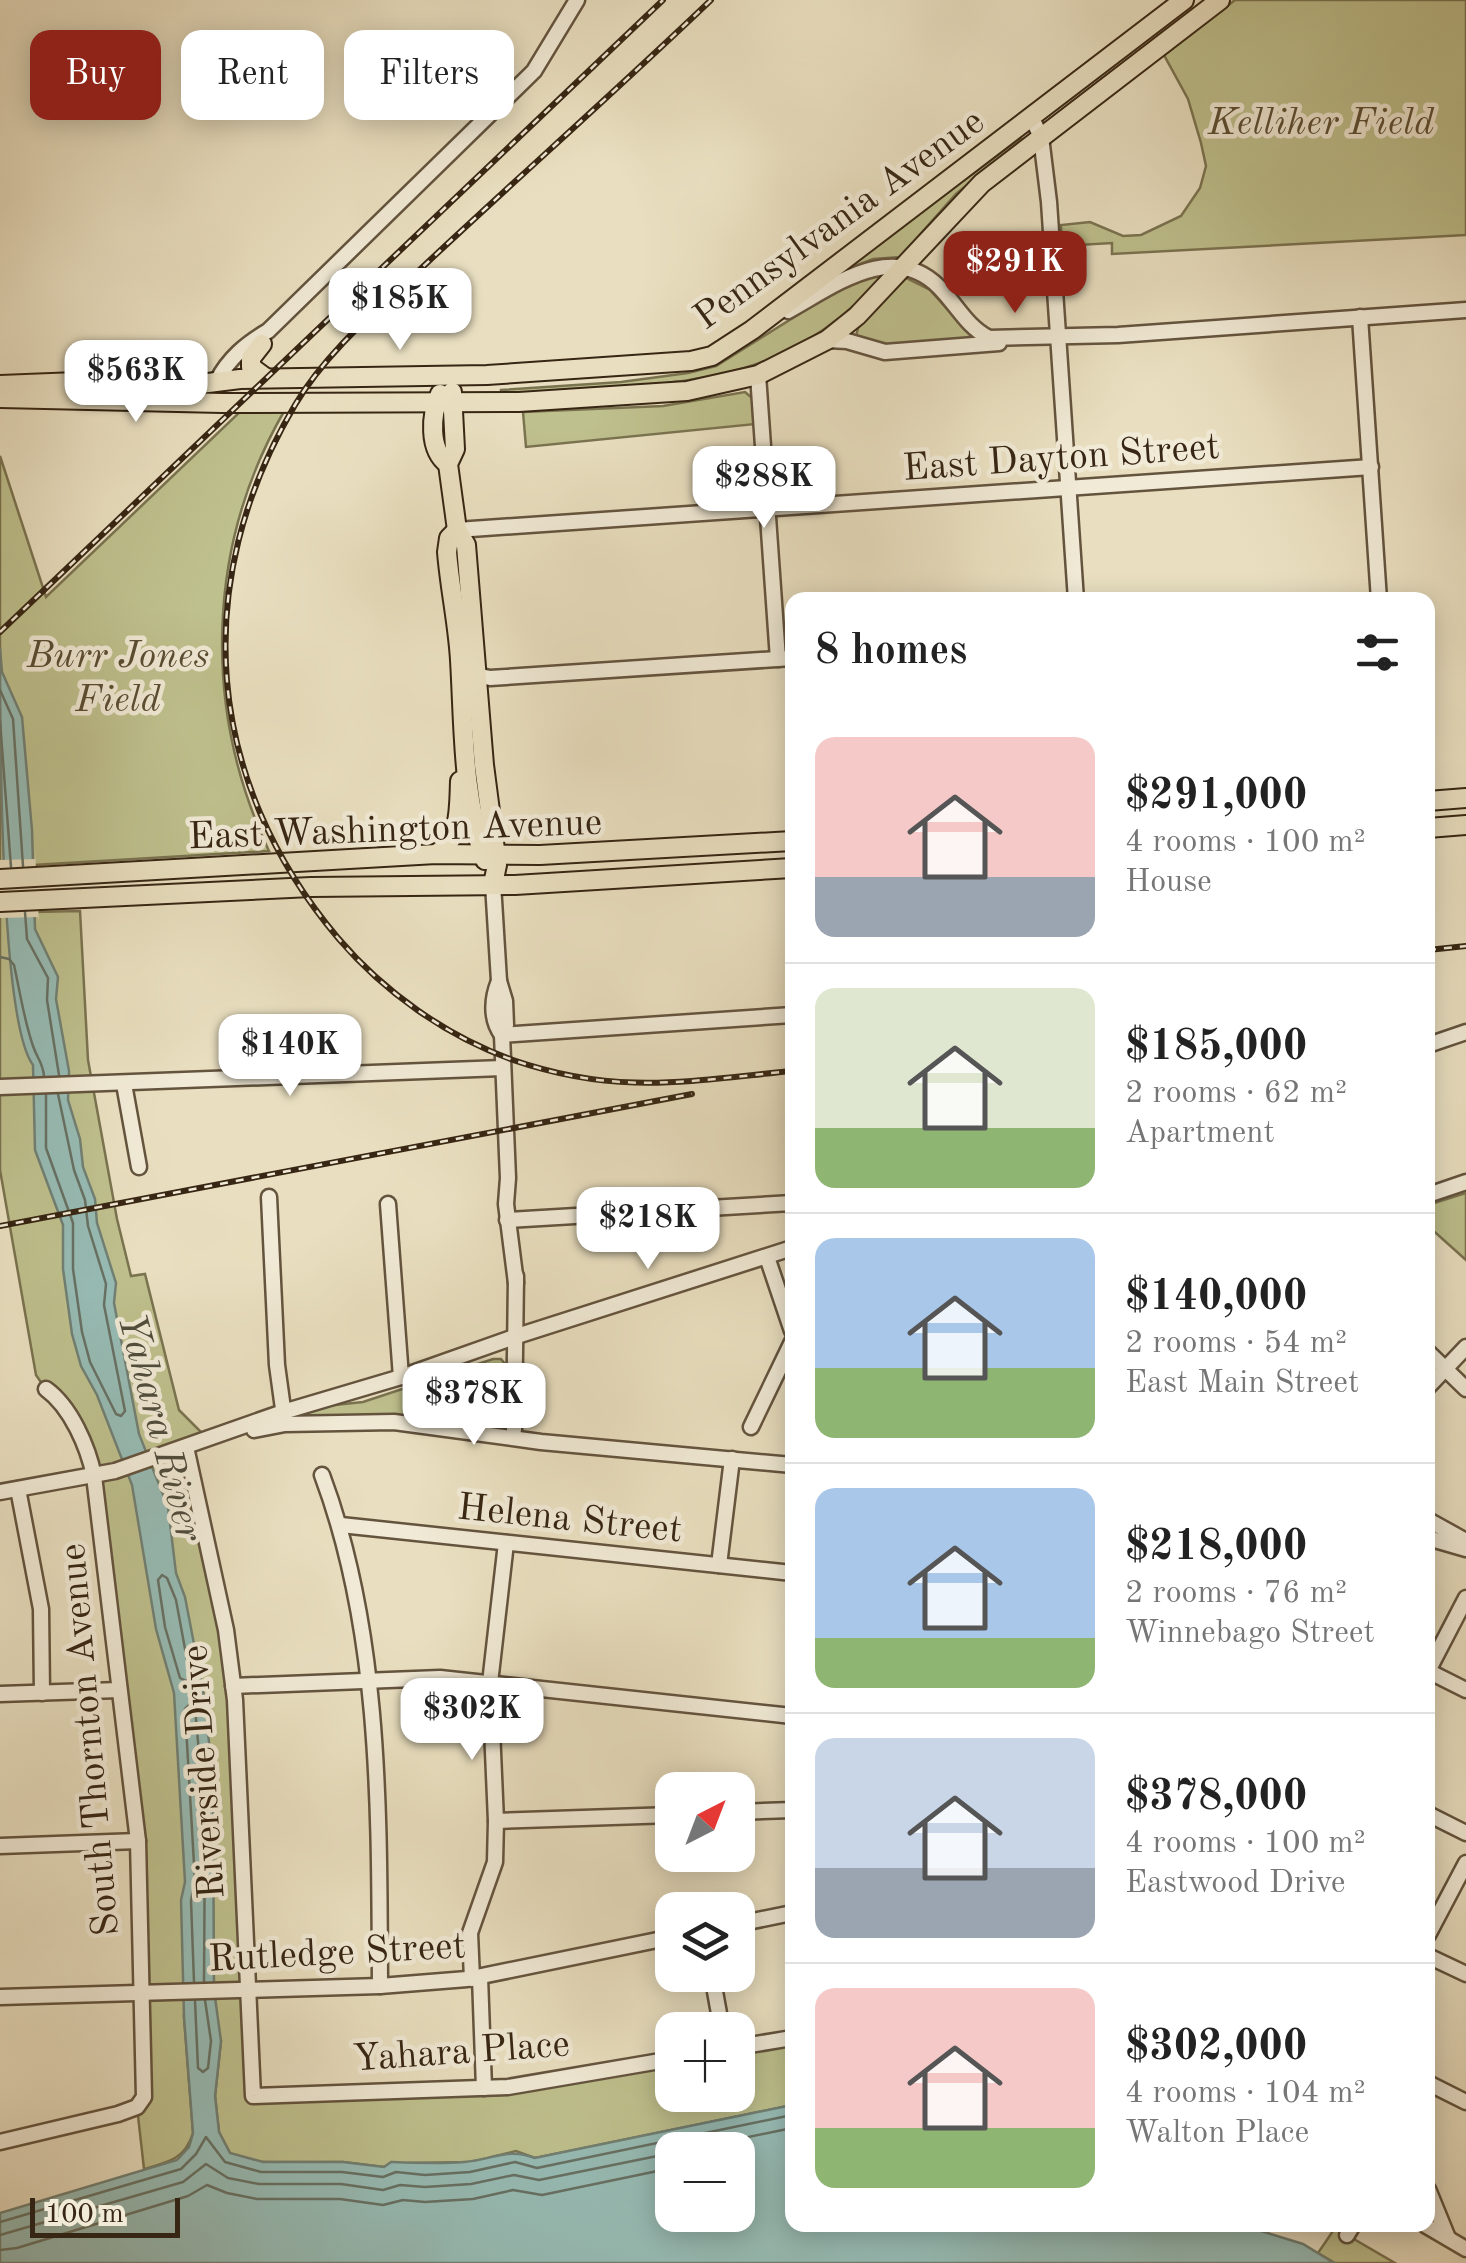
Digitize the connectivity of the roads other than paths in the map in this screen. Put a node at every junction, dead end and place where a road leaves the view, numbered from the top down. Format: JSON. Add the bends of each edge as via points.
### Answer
{"nodes":[{"id":1,"x":577,"y":0,"type":"edge"},
{"id":2,"x":1184,"y":0,"type":"edge"},
{"id":3,"x":1220,"y":0,"type":"edge"},
{"id":4,"x":1032,"y":116,"type":"junction"},
{"id":5,"x":1041,"y":137,"type":"junction"},
{"id":6,"x":903,"y":268,"type":"junction"},
{"id":7,"x":1466,"y":310,"type":"edge"},
{"id":8,"x":1360,"y":317,"type":"junction"},
{"id":9,"x":752,"y":330,"type":"junction"},
{"id":10,"x":265,"y":337,"type":"junction"},
{"id":11,"x":1052,"y":338,"type":"junction"},
{"id":12,"x":826,"y":340,"type":"junction"},
{"id":13,"x":758,"y":374,"type":"junction"},
{"id":14,"x":449,"y":376,"type":"junction"},
{"id":15,"x":266,"y":379,"type":"junction"},
{"id":16,"x":0,"y":385,"type":"edge"},
{"id":17,"x":218,"y":388,"type":"junction"},
{"id":18,"x":0,"y":398,"type":"edge"},
{"id":19,"x":445,"y":403,"type":"junction"},
{"id":20,"x":1371,"y":467,"type":"junction"},
{"id":21,"x":1068,"y":487,"type":"junction"},
{"id":22,"x":768,"y":509,"type":"junction"},
{"id":23,"x":456,"y":522,"type":"junction"},
{"id":24,"x":451,"y":592,"type":"junction"},
{"id":25,"x":1075,"y":592,"type":"edge"},
{"id":26,"x":1379,"y":592,"type":"edge"},
{"id":27,"x":473,"y":616,"type":"junction"},
{"id":28,"x":785,"y":658,"type":"edge"},
{"id":29,"x":469,"y":674,"type":"junction"},
{"id":30,"x":463,"y":746,"type":"junction"},
{"id":31,"x":1466,"y":798,"type":"edge"},
{"id":32,"x":1435,"y":800,"type":"edge"},
{"id":33,"x":1466,"y":825,"type":"edge"},
{"id":34,"x":1435,"y":827,"type":"edge"},
{"id":35,"x":785,"y":841,"type":"edge"},
{"id":36,"x":436,"y":854,"type":"junction"},
{"id":37,"x":489,"y":854,"type":"junction"},
{"id":38,"x":785,"y":868,"type":"edge"},
{"id":39,"x":0,"y":879,"type":"edge"},
{"id":40,"x":493,"y":884,"type":"junction"},
{"id":41,"x":0,"y":902,"type":"edge"},
{"id":42,"x":785,"y":1015,"type":"edge"},
{"id":43,"x":1466,"y":1032,"type":"edge"},
{"id":44,"x":502,"y":1035,"type":"junction"},
{"id":45,"x":1435,"y":1043,"type":"edge"},
{"id":46,"x":502,"y":1068,"type":"junction"},
{"id":47,"x":124,"y":1084,"type":"junction"},
{"id":48,"x":0,"y":1087,"type":"edge"},
{"id":49,"x":139,"y":1167,"type":"dead end"},
{"id":50,"x":1466,"y":1182,"type":"edge"},
{"id":51,"x":1435,"y":1193,"type":"edge"},
{"id":52,"x":269,"y":1198,"type":"dead end"},
{"id":53,"x":785,"y":1202,"type":"edge"},
{"id":54,"x":388,"y":1204,"type":"dead end"},
{"id":55,"x":512,"y":1220,"type":"junction"},
{"id":56,"x":785,"y":1251,"type":"edge"},
{"id":57,"x":767,"y":1257,"type":"junction"},
{"id":58,"x":785,"y":1310,"type":"edge"},
{"id":59,"x":517,"y":1336,"type":"junction"},
{"id":60,"x":1466,"y":1347,"type":"edge"},
{"id":61,"x":785,"y":1357,"type":"edge"},
{"id":62,"x":1435,"y":1358,"type":"edge"},
{"id":63,"x":1446,"y":1368,"type":"junction"},
{"id":64,"x":401,"y":1377,"type":"junction"},
{"id":65,"x":1435,"y":1380,"type":"edge"},
{"id":66,"x":46,"y":1389,"type":"dead end"},
{"id":67,"x":1466,"y":1390,"type":"edge"},
{"id":68,"x":284,"y":1418,"type":"junction"},
{"id":69,"x":433,"y":1426,"type":"junction"},
{"id":70,"x":751,"y":1427,"type":"dead end"},
{"id":71,"x":514,"y":1430,"type":"junction"},
{"id":72,"x":598,"y":1445,"type":"junction"},
{"id":73,"x":186,"y":1447,"type":"junction"},
{"id":74,"x":732,"y":1459,"type":"junction"},
{"id":75,"x":785,"y":1464,"type":"edge"},
{"id":76,"x":322,"y":1475,"type":"dead end"},
{"id":77,"x":94,"y":1476,"type":"junction"},
{"id":78,"x":18,"y":1489,"type":"junction"},
{"id":79,"x":0,"y":1492,"type":"edge"},
{"id":80,"x":341,"y":1525,"type":"junction"},
{"id":81,"x":1435,"y":1525,"type":"edge"},
{"id":82,"x":1435,"y":1539,"type":"edge"},
{"id":83,"x":506,"y":1543,"type":"junction"},
{"id":84,"x":1466,"y":1545,"type":"edge"},
{"id":85,"x":719,"y":1565,"type":"junction"},
{"id":86,"x":785,"y":1572,"type":"edge"},
{"id":87,"x":1466,"y":1598,"type":"edge"},
{"id":88,"x":1435,"y":1658,"type":"edge"},
{"id":89,"x":1435,"y":1674,"type":"edge"},
{"id":90,"x":370,"y":1680,"type":"junction"},
{"id":91,"x":490,"y":1683,"type":"junction"},
{"id":92,"x":233,"y":1686,"type":"junction"},
{"id":93,"x":119,"y":1690,"type":"junction"},
{"id":94,"x":1466,"y":1690,"type":"edge"},
{"id":95,"x":0,"y":1694,"type":"edge"},
{"id":96,"x":42,"y":1694,"type":"junction"},
{"id":97,"x":785,"y":1715,"type":"edge"},
{"id":98,"x":785,"y":1810,"type":"edge"},
{"id":99,"x":755,"y":1811,"type":"edge"},
{"id":100,"x":655,"y":1816,"type":"edge"},
{"id":101,"x":1435,"y":1818,"type":"edge"},
{"id":102,"x":496,"y":1822,"type":"junction"},
{"id":103,"x":1466,"y":1833,"type":"edge"},
{"id":104,"x":138,"y":1840,"type":"junction"},
{"id":105,"x":0,"y":1846,"type":"edge"},
{"id":106,"x":1466,"y":1864,"type":"edge"},
{"id":107,"x":785,"y":1914,"type":"edge"},
{"id":108,"x":755,"y":1920,"type":"edge"},
{"id":109,"x":1435,"y":1922,"type":"edge"},
{"id":110,"x":655,"y":1941,"type":"edge"},
{"id":111,"x":1435,"y":1959,"type":"edge"},
{"id":112,"x":1466,"y":1974,"type":"edge"},
{"id":113,"x":476,"y":1978,"type":"junction"},
{"id":114,"x":380,"y":1986,"type":"junction"},
{"id":115,"x":240,"y":1989,"type":"junction"},
{"id":116,"x":140,"y":1992,"type":"junction"},
{"id":117,"x":0,"y":1997,"type":"edge"},
{"id":118,"x":785,"y":2039,"type":"edge"},
{"id":119,"x":755,"y":2045,"type":"edge"},
{"id":120,"x":655,"y":2061,"type":"edge"},
{"id":121,"x":1435,"y":2087,"type":"edge"},
{"id":122,"x":484,"y":2088,"type":"junction"},
{"id":123,"x":253,"y":2096,"type":"joint"},
{"id":124,"x":1466,"y":2102,"type":"edge"},
{"id":125,"x":0,"y":2142,"type":"edge"},
{"id":126,"x":1435,"y":2206,"type":"edge"},
{"id":127,"x":1435,"y":2231,"type":"edge"},
{"id":128,"x":1448,"y":2238,"type":"junction"},
{"id":129,"x":1466,"y":2248,"type":"edge"}],
"edges":[{"from":1,"to":10,"type":"street","via":[[534,71]]},
{"from":2,"to":4,"type":"main road","name":"Pennsylvania Avenue"},
{"from":3,"to":5,"type":"main road","name":"Pennsylvania Avenue"},
{"from":4,"to":5,"type":"street"},
{"from":4,"to":9,"type":"main road","name":"Pennsylvania Avenue"},
{"from":5,"to":6,"type":"main road","name":"Pennsylvania Avenue","via":[[982,183]]},
{"from":5,"to":11,"type":"street"},
{"from":6,"to":9,"type":"street","via":[[858,272]]},
{"from":6,"to":11,"type":"street","via":[[939,287],[989,338]]},
{"from":6,"to":12,"type":"main road","name":"Pennsylvania Avenue"},
{"from":7,"to":8,"type":"street"},
{"from":8,"to":11,"type":"street"},
{"from":8,"to":20,"type":"street"},
{"from":9,"to":14,"type":"main road","name":"Pennsylvania Avenue","via":[[712,356],[690,361]]},
{"from":10,"to":15,"type":"main road","via":[[251,366]]},
{"from":10,"to":17,"type":"street","via":[[224,367]]},
{"from":11,"to":12,"type":"street","via":[[884,352]]},
{"from":11,"to":21,"type":"street"},
{"from":12,"to":13,"type":"main road","name":"Pennsylvania Avenue"},
{"from":13,"to":19,"type":"main road","name":"Pennsylvania Avenue","via":[[686,392]]},
{"from":13,"to":22,"type":"street"},
{"from":14,"to":15,"type":"main road","name":"Pennsylvania Avenue"},
{"from":14,"to":19,"type":"main road"},
{"from":15,"to":17,"type":"main road","name":"Pennsylvania Avenue"},
{"from":16,"to":17,"type":"main road"},
{"from":17,"to":18,"type":"main road"},
{"from":17,"to":19,"type":"main road","name":"Pennsylvania Avenue","via":[[242,402]]},
{"from":19,"to":23,"type":"main road","via":[[455,449],[448,464]]},
{"from":20,"to":21,"type":"street","name":"East Dayton Street"},
{"from":20,"to":26,"type":"street"},
{"from":21,"to":22,"type":"street","name":"East Dayton Street"},
{"from":21,"to":25,"type":"street"},
{"from":22,"to":23,"type":"street","name":"East Dayton Street"},
{"from":22,"to":28,"type":"street"},
{"from":23,"to":24,"type":"main road","via":[[447,546]]},
{"from":23,"to":27,"type":"main road","via":[[466,544]]},
{"from":24,"to":27,"type":"main road"},
{"from":24,"to":29,"type":"main road"},
{"from":27,"to":29,"type":"main road"},
{"from":28,"to":29,"type":"street","via":[[490,678]]},
{"from":29,"to":30,"type":"main road"},
{"from":29,"to":37,"type":"main road"},
{"from":30,"to":36,"type":"main road","via":[[455,832]]},
{"from":30,"to":37,"type":"main road"},
{"from":31,"to":32,"type":"main road"},
{"from":33,"to":34,"type":"main road"},
{"from":35,"to":37,"type":"main road","name":"East Washington Avenue"},
{"from":36,"to":37,"type":"main road","name":"East Washington Avenue"},
{"from":36,"to":39,"type":"main road","name":"East Washington Avenue"},
{"from":37,"to":40,"type":"main road","via":[[498,868]]},
{"from":38,"to":40,"type":"main road","name":"East Washington Avenue"},
{"from":40,"to":41,"type":"main road","name":"East Washington Avenue"},
{"from":40,"to":44,"type":"street","via":[[499,980],[493,998]]},
{"from":42,"to":44,"type":"street"},
{"from":43,"to":45,"type":"street"},
{"from":44,"to":46,"type":"street"},
{"from":46,"to":47,"type":"street"},
{"from":46,"to":55,"type":"street"},
{"from":47,"to":48,"type":"street"},
{"from":47,"to":49,"type":"street"},
{"from":50,"to":51,"type":"street"},
{"from":52,"to":68,"type":"street"},
{"from":53,"to":55,"type":"street"},
{"from":54,"to":64,"type":"street"},
{"from":55,"to":59,"type":"street"},
{"from":56,"to":57,"type":"street"},
{"from":57,"to":58,"type":"street"},
{"from":57,"to":59,"type":"street"},
{"from":59,"to":64,"type":"street"},
{"from":59,"to":71,"type":"street"},
{"from":60,"to":63,"type":"street"},
{"from":61,"to":70,"type":"street"},
{"from":62,"to":63,"type":"street"},
{"from":63,"to":65,"type":"street"},
{"from":63,"to":67,"type":"street"},
{"from":64,"to":68,"type":"street"},
{"from":66,"to":77,"type":"street","name":"South Thornton Avenue","via":[[90,1454]]},
{"from":68,"to":69,"type":"street"},
{"from":68,"to":73,"type":"street"},
{"from":69,"to":71,"type":"street"},
{"from":69,"to":72,"type":"street"},
{"from":71,"to":72,"type":"street"},
{"from":72,"to":74,"type":"street"},
{"from":73,"to":77,"type":"street"},
{"from":73,"to":92,"type":"street","name":"Riverside Drive"},
{"from":74,"to":75,"type":"street"},
{"from":74,"to":85,"type":"street"},
{"from":76,"to":80,"type":"street"},
{"from":77,"to":78,"type":"street"},
{"from":77,"to":93,"type":"street","name":"South Thornton Avenue"},
{"from":78,"to":79,"type":"street"},
{"from":78,"to":96,"type":"street","via":[[40,1609]]},
{"from":80,"to":83,"type":"street","name":"Helena Street"},
{"from":80,"to":90,"type":"street"},
{"from":81,"to":84,"type":"street"},
{"from":82,"to":84,"type":"street"},
{"from":83,"to":85,"type":"street","name":"Helena Street"},
{"from":83,"to":91,"type":"street"},
{"from":85,"to":86,"type":"street","name":"Helena Street"},
{"from":87,"to":88,"type":"street"},
{"from":89,"to":94,"type":"street"},
{"from":90,"to":91,"type":"street"},
{"from":90,"to":92,"type":"street"},
{"from":90,"to":114,"type":"street"},
{"from":91,"to":97,"type":"street"},
{"from":91,"to":102,"type":"street"},
{"from":92,"to":115,"type":"street","name":"Riverside Drive"},
{"from":93,"to":96,"type":"street"},
{"from":93,"to":104,"type":"street","name":"South Thornton Avenue"},
{"from":95,"to":96,"type":"street"},
{"from":98,"to":99,"type":"street"},
{"from":100,"to":102,"type":"street"},
{"from":101,"to":103,"type":"street"},
{"from":102,"to":113,"type":"street","via":[[494,1862],[470,1933]]},
{"from":104,"to":105,"type":"street"},
{"from":104,"to":116,"type":"street","name":"South Thornton Avenue"},
{"from":106,"to":109,"type":"street"},
{"from":107,"to":108,"type":"street"},
{"from":110,"to":113,"type":"street","name":"Rutledge Street"},
{"from":111,"to":112,"type":"street"},
{"from":113,"to":114,"type":"street","name":"Rutledge Street"},
{"from":113,"to":122,"type":"street"},
{"from":114,"to":115,"type":"street","name":"Rutledge Street"},
{"from":115,"to":116,"type":"street","name":"Rutledge Street"},
{"from":115,"to":123,"type":"street","name":"Riverside Drive"},
{"from":116,"to":117,"type":"street","name":"Rutledge Street"},
{"from":116,"to":125,"type":"street","name":"South Thornton Avenue","via":[[143,2100],[137,2108]]},
{"from":118,"to":119,"type":"street"},
{"from":120,"to":122,"type":"street","name":"Yahara Place"},
{"from":121,"to":124,"type":"street"},
{"from":122,"to":123,"type":"street","name":"Yahara Place"},
{"from":126,"to":128,"type":"street"},
{"from":127,"to":128,"type":"street"},
{"from":128,"to":129,"type":"street"}]}
